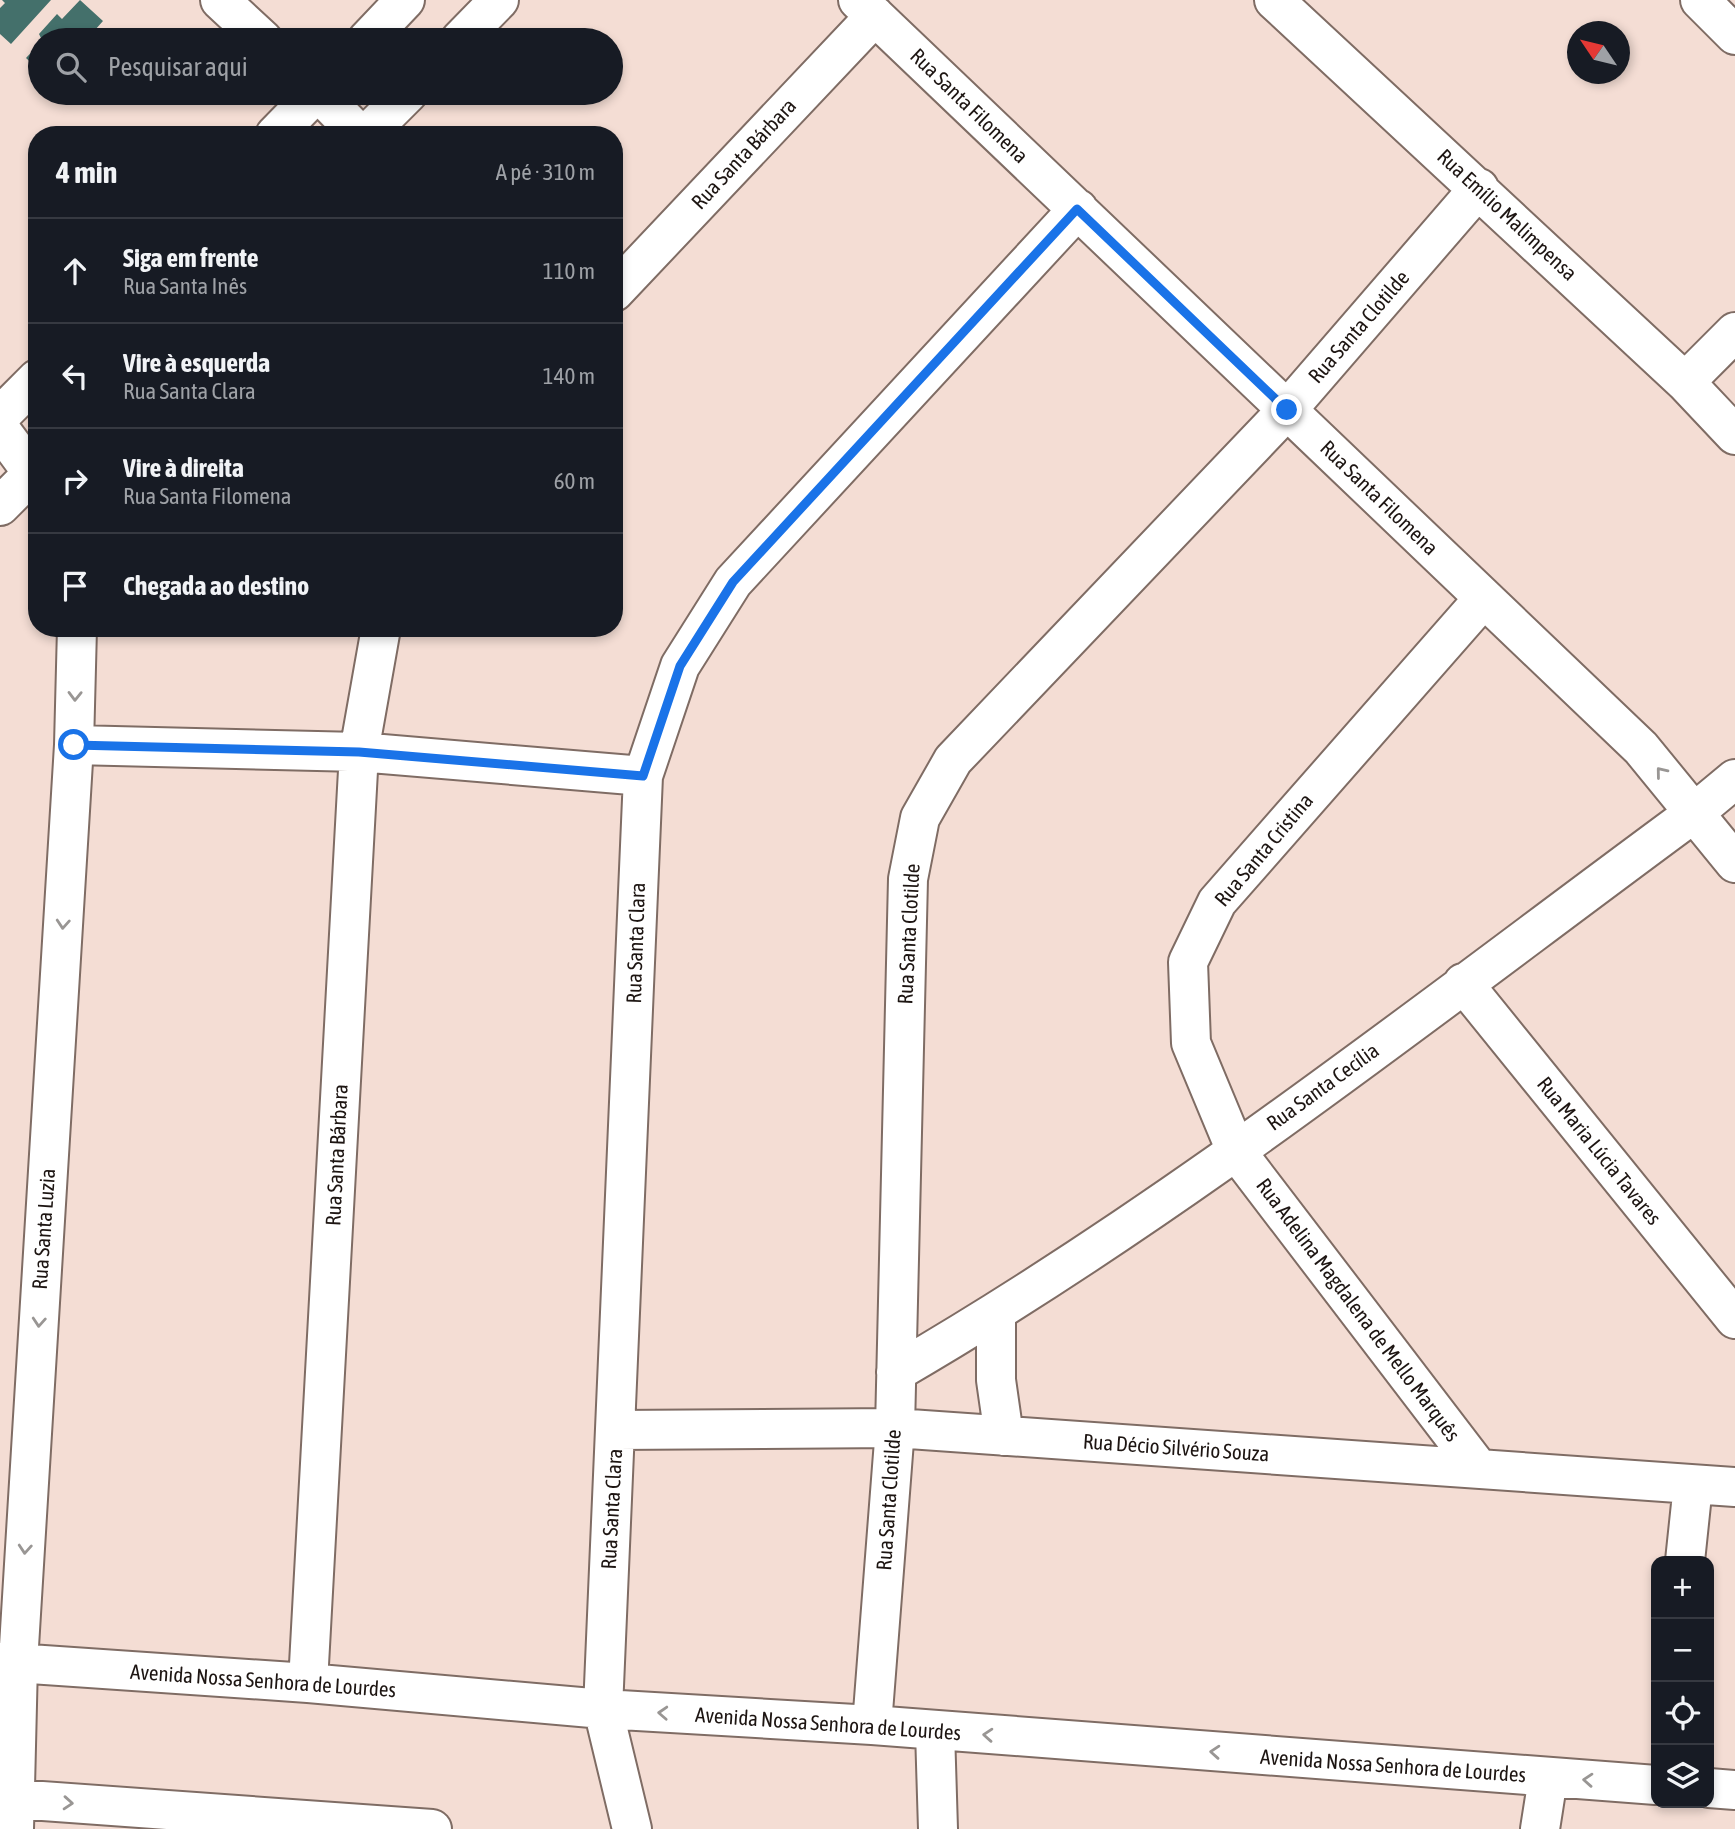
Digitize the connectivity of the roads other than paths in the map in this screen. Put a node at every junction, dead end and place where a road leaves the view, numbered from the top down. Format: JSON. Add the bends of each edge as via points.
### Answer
{"nodes":[{"id":1,"x":220,"y":0,"type":"edge"},
{"id":2,"x":405,"y":0,"type":"edge"},
{"id":3,"x":499,"y":0,"type":"edge"},
{"id":4,"x":1274,"y":0,"type":"edge"},
{"id":5,"x":1700,"y":0,"type":"edge"},
{"id":6,"x":866,"y":8,"type":"edge"},
{"id":7,"x":250,"y":28,"type":"edge"},
{"id":8,"x":378,"y":28,"type":"edge"},
{"id":9,"x":472,"y":28,"type":"edge"},
{"id":10,"x":1735,"y":35,"type":"edge"},
{"id":11,"x":306,"y":105,"type":"edge"},
{"id":12,"x":330,"y":105,"type":"edge"},
{"id":13,"x":396,"y":105,"type":"edge"},
{"id":14,"x":284,"y":126,"type":"edge"},
{"id":15,"x":351,"y":126,"type":"edge"},
{"id":16,"x":375,"y":126,"type":"edge"},
{"id":17,"x":1479,"y":188,"type":"junction"},
{"id":18,"x":1077,"y":209,"type":"junction"},
{"id":19,"x":623,"y":282,"type":"edge"},
{"id":20,"x":1735,"y":331,"type":"edge"},
{"id":21,"x":1685,"y":382,"type":"junction"},
{"id":22,"x":28,"y":388,"type":"edge"},
{"id":23,"x":1287,"y":410,"type":"junction"},
{"id":24,"x":0,"y":416,"type":"edge"},
{"id":25,"x":0,"y":429,"type":"edge"},
{"id":26,"x":1735,"y":435,"type":"edge"},
{"id":27,"x":28,"y":464,"type":"edge"},
{"id":28,"x":28,"y":480,"type":"edge"},
{"id":29,"x":0,"y":506,"type":"edge"},
{"id":30,"x":1484,"y":598,"type":"junction"},
{"id":31,"x":77,"y":637,"type":"edge"},
{"id":32,"x":379,"y":637,"type":"edge"},
{"id":33,"x":74,"y":745,"type":"junction"},
{"id":34,"x":359,"y":752,"type":"junction"},
{"id":35,"x":643,"y":776,"type":"junction"},
{"id":36,"x":1735,"y":779,"type":"edge"},
{"id":37,"x":1694,"y":813,"type":"junction"},
{"id":38,"x":1735,"y":863,"type":"edge"},
{"id":39,"x":1463,"y":983,"type":"junction"},
{"id":40,"x":1236,"y":1151,"type":"junction"},
{"id":41,"x":996,"y":1314,"type":"junction"},
{"id":42,"x":1735,"y":1319,"type":"edge"},
{"id":43,"x":896,"y":1372,"type":"junction"},
{"id":44,"x":895,"y":1428,"type":"junction"},
{"id":45,"x":616,"y":1430,"type":"junction"},
{"id":46,"x":1004,"y":1436,"type":"junction"},
{"id":47,"x":1479,"y":1469,"type":"junction"},
{"id":48,"x":1693,"y":1485,"type":"junction"},
{"id":49,"x":1735,"y":1487,"type":"edge"},
{"id":50,"x":1686,"y":1556,"type":"edge"},
{"id":51,"x":9,"y":1662,"type":"edge"},
{"id":52,"x":308,"y":1683,"type":"junction"},
{"id":53,"x":603,"y":1709,"type":"junction"},
{"id":54,"x":872,"y":1726,"type":"junction"},
{"id":55,"x":935,"y":1731,"type":"junction"},
{"id":56,"x":1548,"y":1778,"type":"junction"},
{"id":57,"x":1651,"y":1785,"type":"edge"},
{"id":58,"x":1714,"y":1788,"type":"edge"},
{"id":59,"x":1735,"y":1790,"type":"edge"},
{"id":60,"x":10,"y":1808,"type":"edge"},
{"id":61,"x":432,"y":1829,"type":"edge"},
{"id":62,"x":632,"y":1829,"type":"edge"},
{"id":63,"x":938,"y":1829,"type":"edge"},
{"id":64,"x":1540,"y":1829,"type":"edge"}],
"edges":[{"from":1,"to":7,"type":"street"},
{"from":2,"to":8,"type":"street"},
{"from":3,"to":9,"type":"street"},
{"from":4,"to":17,"type":"street","name":"Rua Emílio Malimpensa"},
{"from":5,"to":10,"type":"street"},
{"from":6,"to":18,"type":"street","name":"Rua Santa Filomena"},
{"from":6,"to":19,"type":"street","name":"Rua Santa Bárbara"},
{"from":11,"to":14,"type":"street"},
{"from":12,"to":15,"type":"street"},
{"from":13,"to":16,"type":"street"},
{"from":17,"to":21,"type":"street","name":"Rua Emílio Malimpensa"},
{"from":17,"to":23,"type":"street","name":"Rua Santa Clotilde"},
{"from":18,"to":23,"type":"street","name":"Rua Santa Filomena"},
{"from":18,"to":35,"type":"street","name":"Rua Santa Clara","via":[[733,582],[680,666]]},
{"from":20,"to":21,"type":"street"},
{"from":21,"to":26,"type":"street","name":"Rua Emílio Malimpensa"},
{"from":22,"to":24,"type":"street"},
{"from":23,"to":30,"type":"street","name":"Rua Santa Filomena"},
{"from":23,"to":43,"type":"street","name":"Rua Santa Clotilde","via":[[953,760],[920,818],[908,879]]},
{"from":25,"to":27,"type":"street"},
{"from":28,"to":29,"type":"street"},
{"from":37,"to":30,"type":"street","name":"Rua Santa Filomena","one_way":true,"via":[[1641,748]]},
{"from":30,"to":40,"type":"street","name":"Rua Santa Cristina","via":[[1217,902],[1188,962],[1191,1044]]},
{"from":31,"to":33,"type":"street","name":"Rua Santa Luzia","one_way":true},
{"from":32,"to":34,"type":"street","name":"Rua Santa Bárbara"},
{"from":33,"to":34,"type":"street"},
{"from":33,"to":51,"type":"street","name":"Rua Santa Luzia","one_way":true},
{"from":34,"to":35,"type":"street"},
{"from":34,"to":52,"type":"street","name":"Rua Santa Bárbara"},
{"from":35,"to":45,"type":"street","name":"Rua Santa Clara"},
{"from":36,"to":37,"type":"street","name":"Rua Santa Cecília"},
{"from":37,"to":38,"type":"street","name":"Rua Santa Filomena"},
{"from":37,"to":39,"type":"street","name":"Rua Santa Cecília"},
{"from":39,"to":40,"type":"street","name":"Rua Santa Cecília"},
{"from":39,"to":42,"type":"street","name":"Rua Maria Lúcia Tavares"},
{"from":40,"to":41,"type":"street","name":"Rua Santa Cecília"},
{"from":40,"to":47,"type":"street","name":"Rua Adelina Magdalena de Mello Marquês"},
{"from":41,"to":43,"type":"street","name":"Rua Santa Cecília"},
{"from":41,"to":46,"type":"street","via":[[996,1380]]},
{"from":43,"to":44,"type":"street","name":"Rua Santa Clotilde"},
{"from":44,"to":45,"type":"street","name":"Rua Décio Silvério Souza"},
{"from":44,"to":46,"type":"street","name":"Rua Décio Silvério Souza"},
{"from":44,"to":54,"type":"street","name":"Rua Santa Clotilde"},
{"from":45,"to":53,"type":"street","name":"Rua Santa Clara"},
{"from":46,"to":47,"type":"street","name":"Rua Décio Silvério Souza"},
{"from":47,"to":48,"type":"street","name":"Rua Décio Silvério Souza"},
{"from":48,"to":49,"type":"street","name":"Rua Décio Silvério Souza"},
{"from":48,"to":50,"type":"street"},
{"from":51,"to":52,"type":"street","name":"Avenida Nossa Senhora de Lourdes"},
{"from":51,"to":60,"type":"street","name":"Rua Santa Luzia"},
{"from":52,"to":53,"type":"street","name":"Avenida Nossa Senhora de Lourdes"},
{"from":54,"to":53,"type":"street","name":"Avenida Nossa Senhora de Lourdes","one_way":true},
{"from":53,"to":62,"type":"street","name":"Rua Santa Clara"},
{"from":54,"to":55,"type":"street","name":"Avenida Nossa Senhora de Lourdes"},
{"from":56,"to":55,"type":"street","name":"Avenida Nossa Senhora de Lourdes","one_way":true},
{"from":55,"to":63,"type":"street"},
{"from":57,"to":56,"type":"street","name":"Avenida Nossa Senhora de Lourdes","one_way":true},
{"from":56,"to":64,"type":"street"},
{"from":58,"to":59,"type":"street"},
{"from":60,"to":61,"type":"street","one_way":true}]}
